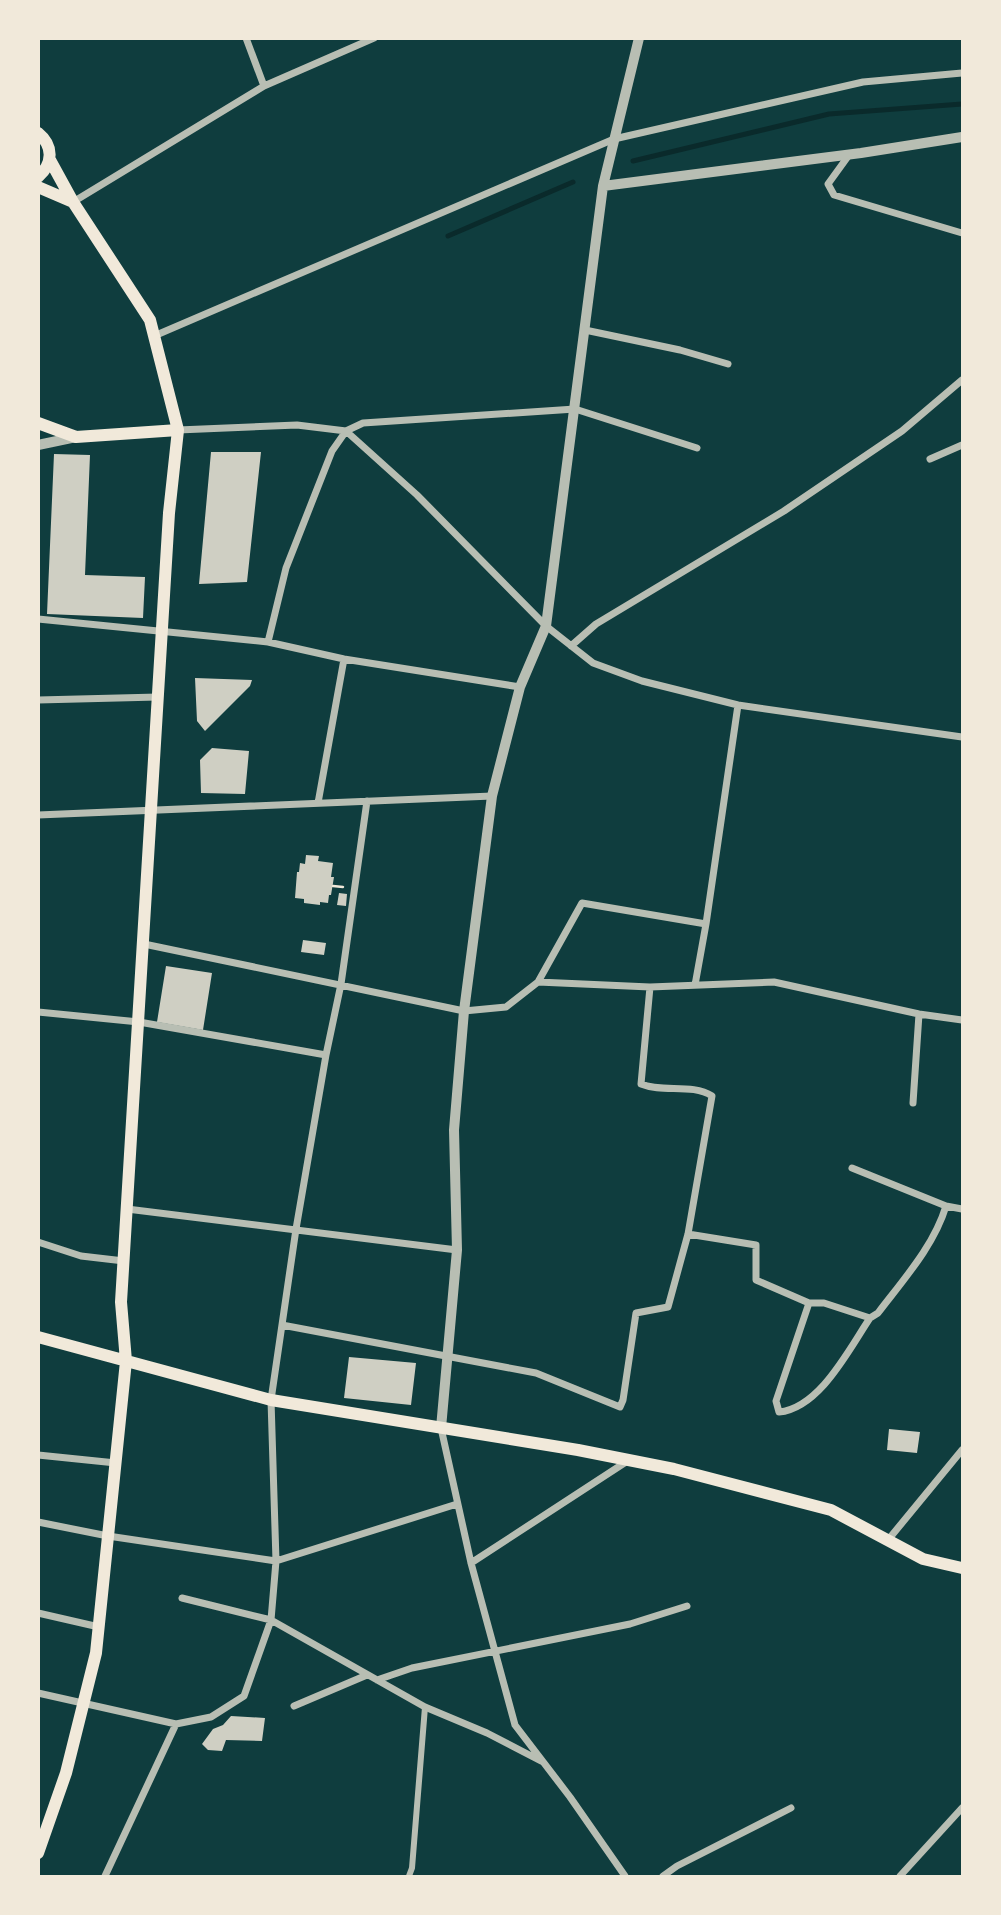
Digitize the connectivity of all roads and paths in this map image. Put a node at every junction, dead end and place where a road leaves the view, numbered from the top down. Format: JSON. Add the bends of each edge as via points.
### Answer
{"nodes":[{"id":1,"x":246,"y":38,"type":"edge"},
{"id":2,"x":374,"y":38,"type":"edge"},
{"id":3,"x":639,"y":38,"type":"edge"},
{"id":4,"x":962,"y":73,"type":"edge"},
{"id":5,"x":264,"y":86,"type":"junction"},
{"id":6,"x":38,"y":133,"type":"edge"},
{"id":7,"x":962,"y":137,"type":"edge"},
{"id":8,"x":614,"y":139,"type":"junction"},
{"id":9,"x":850,"y":154,"type":"junction"},
{"id":10,"x":50,"y":160,"type":"junction"},
{"id":11,"x":38,"y":177,"type":"edge"},
{"id":12,"x":603,"y":186,"type":"junction"},
{"id":13,"x":38,"y":187,"type":"edge"},
{"id":14,"x":73,"y":202,"type":"junction"},
{"id":15,"x":962,"y":233,"type":"edge"},
{"id":16,"x":585,"y":330,"type":"junction"},
{"id":17,"x":154,"y":336,"type":"junction"},
{"id":18,"x":728,"y":364,"type":"dead end"},
{"id":19,"x":962,"y":380,"type":"edge"},
{"id":20,"x":575,"y":409,"type":"junction"},
{"id":21,"x":38,"y":423,"type":"edge"},
{"id":22,"x":178,"y":430,"type":"junction"},
{"id":23,"x":346,"y":431,"type":"junction"},
{"id":24,"x":76,"y":437,"type":"junction"},
{"id":25,"x":38,"y":445,"type":"edge"},
{"id":26,"x":962,"y":445,"type":"edge"},
{"id":27,"x":697,"y":448,"type":"dead end"},
{"id":28,"x":930,"y":459,"type":"dead end"},
{"id":29,"x":38,"y":619,"type":"edge"},
{"id":30,"x":545,"y":626,"type":"junction"},
{"id":31,"x":162,"y":632,"type":"junction"},
{"id":32,"x":268,"y":642,"type":"junction"},
{"id":33,"x":571,"y":646,"type":"junction"},
{"id":34,"x":344,"y":659,"type":"junction"},
{"id":35,"x":520,"y":687,"type":"junction"},
{"id":36,"x":158,"y":697,"type":"junction"},
{"id":37,"x":38,"y":700,"type":"edge"},
{"id":38,"x":738,"y":705,"type":"junction"},
{"id":39,"x":962,"y":737,"type":"edge"},
{"id":40,"x":492,"y":796,"type":"junction"},
{"id":41,"x":368,"y":801,"type":"junction"},
{"id":42,"x":318,"y":803,"type":"junction"},
{"id":43,"x":152,"y":810,"type":"junction"},
{"id":44,"x":38,"y":815,"type":"edge"},
{"id":45,"x":706,"y":924,"type":"junction"},
{"id":46,"x":144,"y":944,"type":"junction"},
{"id":47,"x":538,"y":982,"type":"junction"},
{"id":48,"x":341,"y":984,"type":"junction"},
{"id":49,"x":695,"y":985,"type":"junction"},
{"id":50,"x":650,"y":987,"type":"junction"},
{"id":51,"x":464,"y":1011,"type":"junction"},
{"id":52,"x":38,"y":1012,"type":"edge"},
{"id":53,"x":919,"y":1014,"type":"junction"},
{"id":54,"x":962,"y":1020,"type":"edge"},
{"id":55,"x":139,"y":1022,"type":"junction"},
{"id":56,"x":326,"y":1055,"type":"junction"},
{"id":57,"x":913,"y":1103,"type":"dead end"},
{"id":58,"x":852,"y":1168,"type":"dead end"},
{"id":59,"x":946,"y":1206,"type":"junction"},
{"id":60,"x":127,"y":1209,"type":"junction"},
{"id":61,"x":962,"y":1209,"type":"edge"},
{"id":62,"x":296,"y":1228,"type":"junction"},
{"id":63,"x":688,"y":1234,"type":"junction"},
{"id":64,"x":38,"y":1242,"type":"edge"},
{"id":65,"x":457,"y":1250,"type":"junction"},
{"id":66,"x":124,"y":1261,"type":"junction"},
{"id":67,"x":809,"y":1303,"type":"junction"},
{"id":68,"x":870,"y":1318,"type":"junction"},
{"id":69,"x":282,"y":1325,"type":"junction"},
{"id":70,"x":38,"y":1337,"type":"edge"},
{"id":71,"x":447,"y":1356,"type":"junction"},
{"id":72,"x":126,"y":1361,"type":"junction"},
{"id":73,"x":271,"y":1400,"type":"junction"},
{"id":74,"x":440,"y":1428,"type":"junction"},
{"id":75,"x":962,"y":1450,"type":"edge"},
{"id":76,"x":38,"y":1455,"type":"edge"},
{"id":77,"x":629,"y":1460,"type":"junction"},
{"id":78,"x":116,"y":1463,"type":"junction"},
{"id":79,"x":457,"y":1504,"type":"junction"},
{"id":80,"x":38,"y":1522,"type":"edge"},
{"id":81,"x":108,"y":1536,"type":"junction"},
{"id":82,"x":888,"y":1540,"type":"junction"},
{"id":83,"x":276,"y":1561,"type":"junction"},
{"id":84,"x":471,"y":1563,"type":"junction"},
{"id":85,"x":962,"y":1568,"type":"edge"},
{"id":86,"x":183,"y":1598,"type":"dead end"},
{"id":87,"x":687,"y":1606,"type":"dead end"},
{"id":88,"x":38,"y":1613,"type":"edge"},
{"id":89,"x":271,"y":1620,"type":"junction"},
{"id":90,"x":99,"y":1627,"type":"junction"},
{"id":91,"x":495,"y":1650,"type":"junction"},
{"id":92,"x":368,"y":1675,"type":"junction"},
{"id":93,"x":377,"y":1680,"type":"junction"},
{"id":94,"x":38,"y":1693,"type":"edge"},
{"id":95,"x":83,"y":1704,"type":"junction"},
{"id":96,"x":294,"y":1706,"type":"dead end"},
{"id":97,"x":425,"y":1707,"type":"junction"},
{"id":98,"x":176,"y":1724,"type":"junction"},
{"id":99,"x":544,"y":1763,"type":"junction"},
{"id":100,"x":791,"y":1808,"type":"dead end"},
{"id":101,"x":962,"y":1808,"type":"edge"},
{"id":102,"x":45,"y":1816,"type":"edge"},
{"id":103,"x":38,"y":1853,"type":"edge"},
{"id":104,"x":105,"y":1877,"type":"edge"},
{"id":105,"x":409,"y":1877,"type":"edge"},
{"id":106,"x":625,"y":1877,"type":"edge"},
{"id":107,"x":663,"y":1877,"type":"edge"},
{"id":108,"x":900,"y":1877,"type":"edge"}],
"edges":[{"from":1,"to":5,"type":"street"},
{"from":2,"to":5,"type":"street"},
{"from":3,"to":8,"type":"street"},
{"from":4,"to":8,"type":"street","via":[[863,82]]},
{"from":5,"to":14,"type":"street"},
{"from":6,"to":10,"type":"main road","via":[[48,143]]},
{"from":7,"to":9,"type":"street"},
{"from":8,"to":12,"type":"street"},
{"from":8,"to":17,"type":"street"},
{"from":9,"to":12,"type":"street"},
{"from":9,"to":15,"type":"street","via":[[828,184],[834,195]]},
{"from":10,"to":11,"type":"main road"},
{"from":10,"to":14,"type":"main road"},
{"from":12,"to":16,"type":"street"},
{"from":13,"to":14,"type":"main road"},
{"from":14,"to":17,"type":"main road","via":[[150,320]]},
{"from":16,"to":18,"type":"street"},
{"from":16,"to":20,"type":"street"},
{"from":17,"to":22,"type":"main road"},
{"from":19,"to":33,"type":"street","via":[[902,431],[795,504],[596,624]]},
{"from":20,"to":23,"type":"street","via":[[363,423]]},
{"from":20,"to":27,"type":"street"},
{"from":20,"to":30,"type":"street"},
{"from":21,"to":24,"type":"main road"},
{"from":22,"to":23,"type":"street","via":[[297,425]]},
{"from":22,"to":24,"type":"main road"},
{"from":22,"to":31,"type":"main road"},
{"from":23,"to":30,"type":"street","via":[[417,495]]},
{"from":23,"to":32,"type":"street","via":[[332,451],[286,568]]},
{"from":24,"to":25,"type":"street"},
{"from":26,"to":28,"type":"street"},
{"from":29,"to":31,"type":"street"},
{"from":30,"to":33,"type":"street"},
{"from":30,"to":35,"type":"street"},
{"from":31,"to":32,"type":"street"},
{"from":31,"to":36,"type":"main road"},
{"from":32,"to":34,"type":"street"},
{"from":33,"to":38,"type":"street","via":[[593,663],[642,681]]},
{"from":34,"to":35,"type":"street"},
{"from":34,"to":42,"type":"street"},
{"from":35,"to":40,"type":"street"},
{"from":36,"to":37,"type":"street"},
{"from":36,"to":43,"type":"main road"},
{"from":38,"to":39,"type":"street"},
{"from":38,"to":45,"type":"street"},
{"from":40,"to":41,"type":"street"},
{"from":40,"to":51,"type":"street"},
{"from":41,"to":42,"type":"street"},
{"from":41,"to":48,"type":"street"},
{"from":42,"to":43,"type":"street"},
{"from":43,"to":44,"type":"street"},
{"from":43,"to":46,"type":"main road"},
{"from":45,"to":47,"type":"street","via":[[582,903]]},
{"from":45,"to":49,"type":"street"},
{"from":46,"to":48,"type":"street"},
{"from":46,"to":55,"type":"main road"},
{"from":47,"to":50,"type":"street"},
{"from":47,"to":51,"type":"street","via":[[506,1007]]},
{"from":48,"to":51,"type":"street"},
{"from":48,"to":56,"type":"street"},
{"from":49,"to":50,"type":"street"},
{"from":49,"to":53,"type":"street","via":[[774,982]]},
{"from":50,"to":63,"type":"street","via":[[641,1084],[654,1089],[703,1090],[712,1096]]},
{"from":51,"to":65,"type":"street","via":[[454,1130]]},
{"from":52,"to":55,"type":"street"},
{"from":53,"to":54,"type":"street"},
{"from":53,"to":57,"type":"street"},
{"from":55,"to":56,"type":"street"},
{"from":55,"to":60,"type":"main road"},
{"from":56,"to":62,"type":"street"},
{"from":58,"to":59,"type":"street"},
{"from":59,"to":61,"type":"street"},
{"from":59,"to":68,"type":"street","via":[[916,1263]]},
{"from":60,"to":62,"type":"street"},
{"from":60,"to":66,"type":"main road"},
{"from":62,"to":65,"type":"street"},
{"from":62,"to":69,"type":"street"},
{"from":63,"to":67,"type":"street","via":[[756,1245],[756,1280]]},
{"from":63,"to":71,"type":"street","via":[[668,1307],[636,1313],[620,1407],[536,1373]]},
{"from":64,"to":66,"type":"street","via":[[81,1256]]},
{"from":65,"to":71,"type":"street"},
{"from":66,"to":72,"type":"main road","via":[[121,1302]]},
{"from":67,"to":68,"type":"street","via":[[824,1303]]},
{"from":67,"to":68,"type":"street","via":[[776,1401],[779,1412],[789,1411],[821,1389]]},
{"from":69,"to":71,"type":"street"},
{"from":69,"to":73,"type":"street"},
{"from":70,"to":72,"type":"main road"},
{"from":71,"to":74,"type":"street"},
{"from":72,"to":73,"type":"main road"},
{"from":72,"to":78,"type":"main road"},
{"from":73,"to":74,"type":"main road"},
{"from":73,"to":83,"type":"street"},
{"from":74,"to":77,"type":"main road"},
{"from":74,"to":79,"type":"street"},
{"from":75,"to":82,"type":"street"},
{"from":76,"to":78,"type":"street"},
{"from":77,"to":82,"type":"main road","via":[[831,1510]]},
{"from":77,"to":84,"type":"street"},
{"from":78,"to":81,"type":"main road"},
{"from":79,"to":83,"type":"street"},
{"from":79,"to":84,"type":"street"},
{"from":80,"to":81,"type":"street"},
{"from":81,"to":83,"type":"street"},
{"from":81,"to":90,"type":"main road"},
{"from":82,"to":85,"type":"main road","via":[[923,1559]]},
{"from":83,"to":89,"type":"street"},
{"from":84,"to":91,"type":"street"},
{"from":86,"to":89,"type":"street"},
{"from":87,"to":91,"type":"street","via":[[630,1624]]},
{"from":88,"to":90,"type":"street"},
{"from":89,"to":92,"type":"street"},
{"from":89,"to":98,"type":"street","via":[[244,1696],[211,1717]]},
{"from":90,"to":95,"type":"main road"},
{"from":91,"to":93,"type":"street"},
{"from":91,"to":99,"type":"street","via":[[515,1725]]},
{"from":92,"to":93,"type":"street"},
{"from":92,"to":96,"type":"street"},
{"from":93,"to":97,"type":"street"},
{"from":94,"to":95,"type":"street"},
{"from":95,"to":98,"type":"street"},
{"from":95,"to":102,"type":"main road","via":[[66,1773]]},
{"from":97,"to":99,"type":"street","via":[[487,1732]]},
{"from":97,"to":105,"type":"street"},
{"from":98,"to":104,"type":"street"},
{"from":99,"to":106,"type":"street"},
{"from":100,"to":107,"type":"street"},
{"from":101,"to":108,"type":"street"},
{"from":102,"to":103,"type":"main road"}]}
